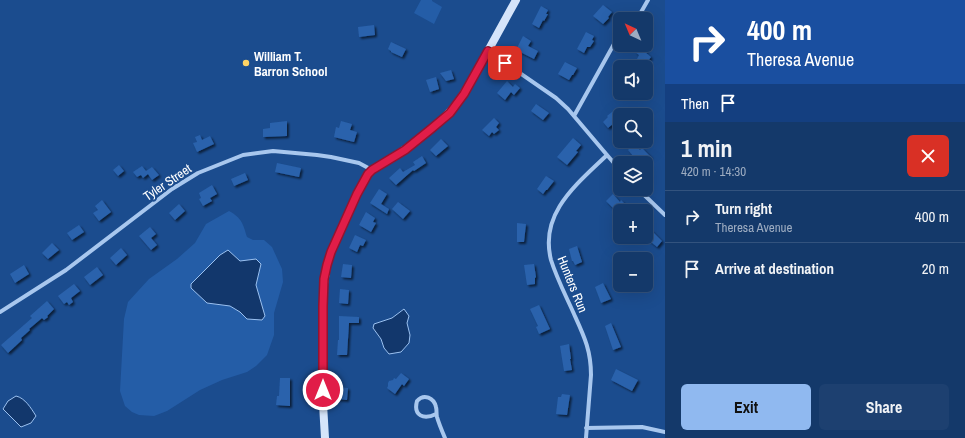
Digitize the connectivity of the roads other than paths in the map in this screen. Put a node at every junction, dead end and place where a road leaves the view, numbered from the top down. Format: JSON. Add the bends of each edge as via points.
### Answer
{"nodes":[{"id":1,"x":516,"y":0,"type":"edge"},
{"id":2,"x":648,"y":0,"type":"edge"},
{"id":3,"x":641,"y":12,"type":"edge"},
{"id":4,"x":613,"y":46,"type":"edge"},
{"id":5,"x":488,"y":51,"type":"junction"},
{"id":6,"x":574,"y":116,"type":"junction"},
{"id":7,"x":606,"y":156,"type":"junction"},
{"id":8,"x":613,"y":163,"type":"edge"},
{"id":9,"x":372,"y":170,"type":"junction"},
{"id":10,"x":645,"y":196,"type":"edge"},
{"id":11,"x":665,"y":215,"type":"edge"},
{"id":12,"x":0,"y":312,"type":"edge"},
{"id":13,"x":436,"y":414,"type":"junction"},
{"id":14,"x":586,"y":428,"type":"junction"},
{"id":15,"x":665,"y":432,"type":"edge"},
{"id":16,"x":325,"y":438,"type":"edge"},
{"id":17,"x":445,"y":438,"type":"edge"},
{"id":18,"x":586,"y":438,"type":"edge"}],
"edges":[{"from":1,"to":5,"type":"street"},
{"from":2,"to":3,"type":"street"},
{"from":4,"to":6,"type":"street"},
{"from":5,"to":6,"type":"street","via":[[556,98]]},
{"from":5,"to":9,"type":"street","via":[[464,94],[450,113],[405,150]]},
{"from":6,"to":7,"type":"street"},
{"from":7,"to":8,"type":"street"},
{"from":7,"to":14,"type":"street","name":"Hunters Run","via":[[563,199],[552,220],[549,235],[553,266],[585,337],[589,352],[591,375]]},
{"from":9,"to":12,"type":"street","name":"Tyler Street","via":[[359,163],[331,157],[272,151],[243,155],[227,161],[198,173],[172,189],[66,270]]},
{"from":9,"to":16,"type":"street","via":[[360,188],[331,252],[324,279]]},
{"from":10,"to":11,"type":"street"},
{"from":13,"to":13,"type":"street","via":[[437,408],[429,398],[422,397],[417,401],[418,414],[428,417]]},
{"from":13,"to":17,"type":"street"},
{"from":14,"to":15,"type":"street","via":[[642,427]]},
{"from":14,"to":18,"type":"street","name":"Hunters Run"}]}
